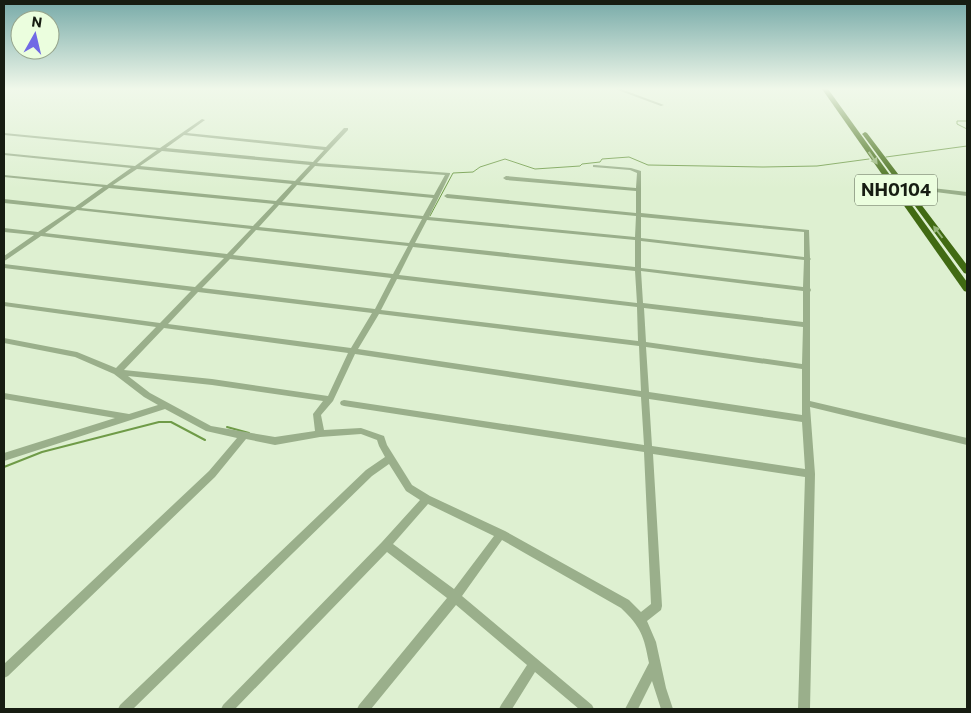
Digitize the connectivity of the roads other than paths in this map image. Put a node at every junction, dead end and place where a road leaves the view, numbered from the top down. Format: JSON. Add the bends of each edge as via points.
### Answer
{"nodes":[{"id":1,"x":200,"y":122,"type":"edge"},
{"id":2,"x":849,"y":122,"type":"edge"},
{"id":3,"x":857,"y":122,"type":"edge"},
{"id":4,"x":346,"y":129,"type":"dead end"},
{"id":5,"x":4,"y":134,"type":"edge"},
{"id":6,"x":183,"y":134,"type":"junction"},
{"id":7,"x":328,"y":148,"type":"junction"},
{"id":8,"x":159,"y":150,"type":"junction"},
{"id":9,"x":4,"y":154,"type":"edge"},
{"id":10,"x":314,"y":164,"type":"junction"},
{"id":11,"x":595,"y":166,"type":"dead end"},
{"id":12,"x":135,"y":167,"type":"junction"},
{"id":13,"x":4,"y":176,"type":"edge"},
{"id":14,"x":506,"y":178,"type":"dead end"},
{"id":15,"x":297,"y":182,"type":"junction"},
{"id":16,"x":108,"y":186,"type":"junction"},
{"id":17,"x":906,"y":186,"type":"junction"},
{"id":18,"x":639,"y":190,"type":"junction"},
{"id":19,"x":967,"y":194,"type":"edge"},
{"id":20,"x":436,"y":196,"type":"junction"},
{"id":21,"x":447,"y":196,"type":"dead end"},
{"id":22,"x":4,"y":201,"type":"edge"},
{"id":23,"x":278,"y":204,"type":"junction"},
{"id":24,"x":75,"y":209,"type":"junction"},
{"id":25,"x":639,"y":214,"type":"junction"},
{"id":26,"x":425,"y":219,"type":"junction"},
{"id":27,"x":254,"y":228,"type":"junction"},
{"id":28,"x":4,"y":230,"type":"edge"},
{"id":29,"x":39,"y":235,"type":"junction"},
{"id":30,"x":638,"y":239,"type":"junction"},
{"id":31,"x":411,"y":246,"type":"junction"},
{"id":32,"x":229,"y":256,"type":"junction"},
{"id":33,"x":4,"y":259,"type":"edge"},
{"id":34,"x":808,"y":259,"type":"junction"},
{"id":35,"x":4,"y":266,"type":"edge"},
{"id":36,"x":638,"y":269,"type":"junction"},
{"id":37,"x":967,"y":271,"type":"edge"},
{"id":38,"x":395,"y":275,"type":"junction"},
{"id":39,"x":198,"y":289,"type":"junction"},
{"id":40,"x":967,"y":289,"type":"edge"},
{"id":41,"x":808,"y":290,"type":"junction"},
{"id":42,"x":4,"y":304,"type":"edge"},
{"id":43,"x":641,"y":304,"type":"junction"},
{"id":44,"x":377,"y":311,"type":"junction"},
{"id":45,"x":163,"y":325,"type":"junction"},
{"id":46,"x":807,"y":325,"type":"junction"},
{"id":47,"x":4,"y":341,"type":"edge"},
{"id":48,"x":643,"y":344,"type":"junction"},
{"id":49,"x":353,"y":351,"type":"junction"},
{"id":50,"x":807,"y":367,"type":"junction"},
{"id":51,"x":117,"y":372,"type":"junction"},
{"id":52,"x":647,"y":394,"type":"junction"},
{"id":53,"x":4,"y":396,"type":"edge"},
{"id":54,"x":330,"y":399,"type":"junction"},
{"id":55,"x":344,"y":403,"type":"dead end"},
{"id":56,"x":806,"y":403,"type":"junction"},
{"id":57,"x":166,"y":405,"type":"junction"},
{"id":58,"x":129,"y":417,"type":"junction"},
{"id":59,"x":806,"y":419,"type":"junction"},
{"id":60,"x":318,"y":426,"type":"junction"},
{"id":61,"x":243,"y":436,"type":"junction"},
{"id":62,"x":967,"y":441,"type":"edge"},
{"id":63,"x":649,"y":451,"type":"junction"},
{"id":64,"x":4,"y":457,"type":"edge"},
{"id":65,"x":390,"y":459,"type":"junction"},
{"id":66,"x":810,"y":474,"type":"junction"},
{"id":67,"x":427,"y":499,"type":"junction"},
{"id":68,"x":501,"y":534,"type":"junction"},
{"id":69,"x":386,"y":545,"type":"junction"},
{"id":70,"x":455,"y":597,"type":"junction"},
{"id":71,"x":640,"y":620,"type":"junction"},
{"id":72,"x":656,"y":663,"type":"junction"},
{"id":73,"x":534,"y":664,"type":"junction"},
{"id":74,"x":4,"y":672,"type":"edge"},
{"id":75,"x":124,"y":709,"type":"edge"},
{"id":76,"x":227,"y":709,"type":"edge"},
{"id":77,"x":363,"y":709,"type":"edge"},
{"id":78,"x":506,"y":709,"type":"edge"},
{"id":79,"x":588,"y":709,"type":"edge"},
{"id":80,"x":631,"y":709,"type":"edge"},
{"id":81,"x":667,"y":709,"type":"edge"},
{"id":82,"x":804,"y":709,"type":"edge"}],
"edges":[{"from":1,"to":6,"type":"street"},
{"from":2,"to":40,"type":"highway","number":"NH0104","one_way":true},
{"from":3,"to":17,"type":"highway","number":"NH0104"},
{"from":4,"to":7,"type":"street"},
{"from":5,"to":8,"type":"street"},
{"from":6,"to":7,"type":"street"},
{"from":6,"to":8,"type":"street"},
{"from":7,"to":10,"type":"street"},
{"from":8,"to":10,"type":"street"},
{"from":8,"to":12,"type":"street"},
{"from":9,"to":12,"type":"street"},
{"from":10,"to":15,"type":"street"},
{"from":10,"to":20,"type":"street","via":[[448,174]]},
{"from":11,"to":18,"type":"street","via":[[639,172]]},
{"from":12,"to":15,"type":"street"},
{"from":12,"to":16,"type":"street"},
{"from":13,"to":16,"type":"street"},
{"from":14,"to":18,"type":"street"},
{"from":15,"to":20,"type":"street"},
{"from":15,"to":23,"type":"street"},
{"from":16,"to":23,"type":"street"},
{"from":16,"to":24,"type":"street"},
{"from":17,"to":19,"type":"street"},
{"from":37,"to":17,"type":"highway","number":"NH0104","one_way":true},
{"from":18,"to":25,"type":"street"},
{"from":20,"to":26,"type":"street"},
{"from":21,"to":25,"type":"street"},
{"from":22,"to":24,"type":"street"},
{"from":23,"to":26,"type":"street"},
{"from":23,"to":27,"type":"street"},
{"from":24,"to":27,"type":"street"},
{"from":24,"to":29,"type":"street"},
{"from":25,"to":30,"type":"street"},
{"from":25,"to":34,"type":"street","via":[[807,231]]},
{"from":26,"to":30,"type":"street"},
{"from":26,"to":31,"type":"street"},
{"from":27,"to":31,"type":"street"},
{"from":27,"to":32,"type":"street"},
{"from":28,"to":29,"type":"street"},
{"from":29,"to":32,"type":"street"},
{"from":29,"to":33,"type":"street"},
{"from":30,"to":34,"type":"street"},
{"from":30,"to":36,"type":"street"},
{"from":31,"to":36,"type":"street"},
{"from":31,"to":38,"type":"street"},
{"from":32,"to":38,"type":"street"},
{"from":32,"to":39,"type":"street"},
{"from":34,"to":41,"type":"street"},
{"from":35,"to":39,"type":"street"},
{"from":36,"to":41,"type":"street"},
{"from":36,"to":43,"type":"street"},
{"from":38,"to":43,"type":"street"},
{"from":38,"to":44,"type":"street"},
{"from":39,"to":44,"type":"street"},
{"from":39,"to":45,"type":"street"},
{"from":41,"to":46,"type":"street"},
{"from":42,"to":45,"type":"street"},
{"from":43,"to":46,"type":"street"},
{"from":43,"to":48,"type":"street"},
{"from":44,"to":48,"type":"street"},
{"from":44,"to":49,"type":"street"},
{"from":45,"to":49,"type":"street"},
{"from":45,"to":51,"type":"street"},
{"from":46,"to":50,"type":"street"},
{"from":47,"to":51,"type":"street","via":[[77,355]]},
{"from":48,"to":50,"type":"street"},
{"from":48,"to":52,"type":"street"},
{"from":49,"to":52,"type":"street"},
{"from":49,"to":54,"type":"street"},
{"from":50,"to":56,"type":"street"},
{"from":51,"to":54,"type":"street"},
{"from":51,"to":57,"type":"street"},
{"from":52,"to":59,"type":"street"},
{"from":52,"to":63,"type":"street"},
{"from":53,"to":58,"type":"street"},
{"from":54,"to":60,"type":"street","via":[[319,411]]},
{"from":55,"to":63,"type":"street"},
{"from":56,"to":59,"type":"street"},
{"from":56,"to":62,"type":"street"},
{"from":57,"to":58,"type":"street"},
{"from":57,"to":61,"type":"street","via":[[209,430]]},
{"from":58,"to":64,"type":"street"},
{"from":59,"to":66,"type":"street"},
{"from":60,"to":61,"type":"street","via":[[274,441]]},
{"from":60,"to":65,"type":"street","via":[[361,431],[381,438]]},
{"from":61,"to":74,"type":"street","via":[[212,474]]},
{"from":63,"to":66,"type":"street"},
{"from":63,"to":71,"type":"street","via":[[657,606]]},
{"from":65,"to":67,"type":"street","via":[[409,488]]},
{"from":65,"to":75,"type":"street","via":[[368,473]]},
{"from":66,"to":82,"type":"street"},
{"from":67,"to":68,"type":"street"},
{"from":67,"to":69,"type":"street"},
{"from":68,"to":70,"type":"street"},
{"from":68,"to":71,"type":"street","via":[[625,604]]},
{"from":69,"to":70,"type":"street"},
{"from":69,"to":76,"type":"street"},
{"from":70,"to":73,"type":"street"},
{"from":70,"to":77,"type":"street"},
{"from":71,"to":72,"type":"street"},
{"from":72,"to":80,"type":"street"},
{"from":72,"to":81,"type":"street","via":[[662,699]]},
{"from":73,"to":78,"type":"street"},
{"from":73,"to":79,"type":"street"}]}
